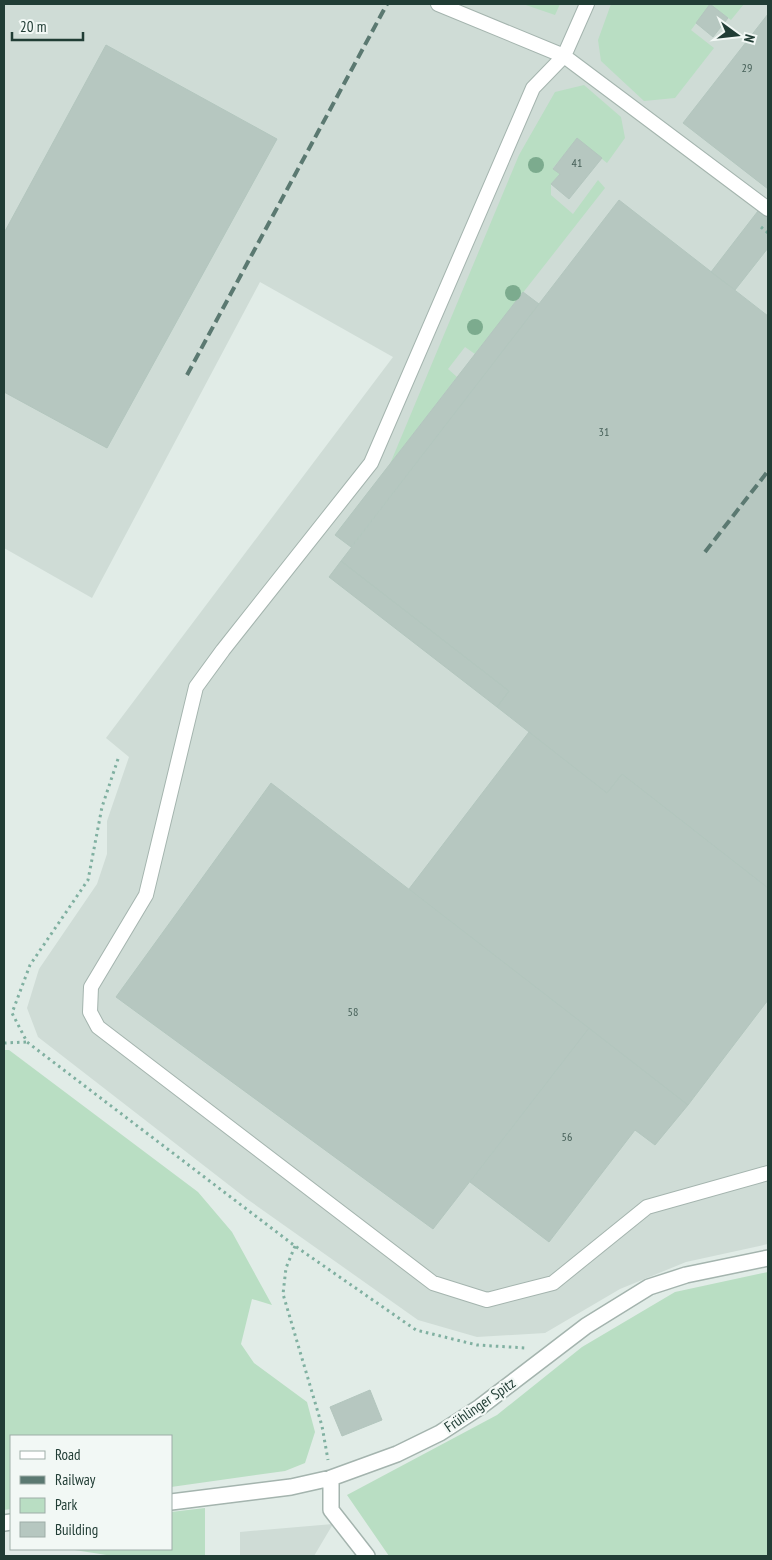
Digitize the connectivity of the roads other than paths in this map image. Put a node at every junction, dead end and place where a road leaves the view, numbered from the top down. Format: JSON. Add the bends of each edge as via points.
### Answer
{"nodes":[{"id":1,"x":438,"y":4,"type":"edge"},
{"id":2,"x":586,"y":4,"type":"edge"},
{"id":3,"x":564,"y":56,"type":"junction"},
{"id":4,"x":768,"y":209,"type":"edge"},
{"id":5,"x":768,"y":1173,"type":"edge"},
{"id":6,"x":768,"y":1258,"type":"edge"},
{"id":7,"x":331,"y":1478,"type":"junction"},
{"id":8,"x":172,"y":1502,"type":"edge"},
{"id":9,"x":367,"y":1556,"type":"edge"}],
"edges":[{"from":1,"to":3,"type":"lane"},
{"from":2,"to":3,"type":"lane"},
{"from":3,"to":4,"type":"lane"},
{"from":3,"to":5,"type":"lane","via":[[533,88],[371,463],[196,687],[146,895],[91,987],[90,1012],[98,1028],[433,1283],[488,1300],[553,1283],[647,1207]]},
{"from":6,"to":7,"type":"street","name":"Frühlinger Spitz","via":[[686,1275],[649,1288],[586,1326],[480,1407],[440,1433],[397,1454]]},
{"from":7,"to":8,"type":"street","name":"Frühlinger Spitz","via":[[291,1487]]},
{"from":7,"to":9,"type":"street","via":[[330,1510]]}]}
